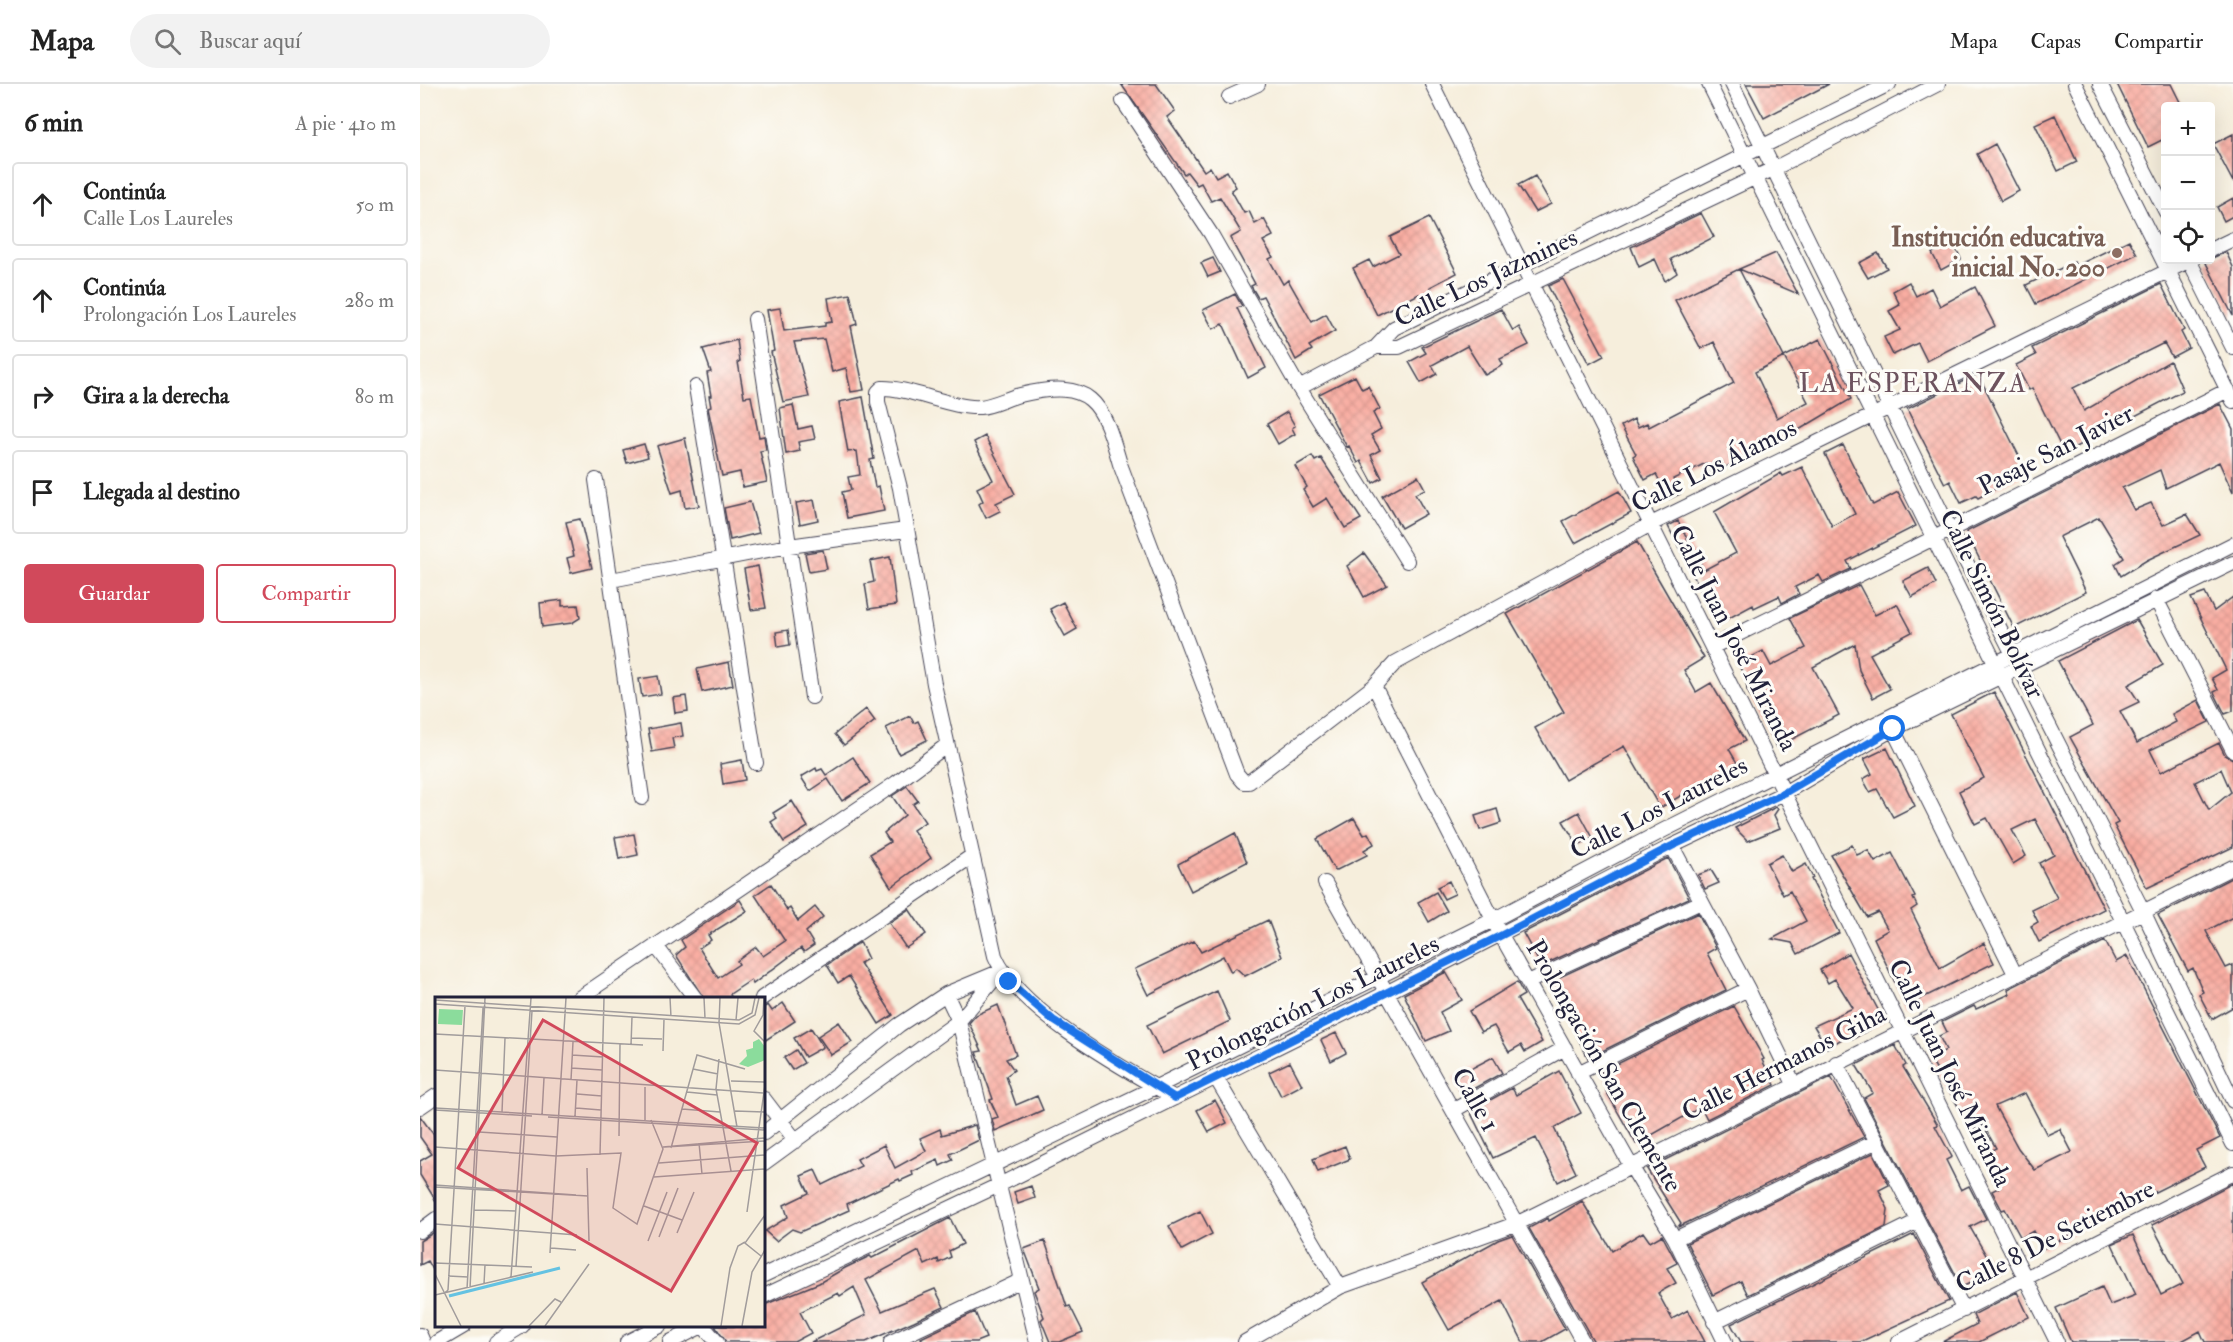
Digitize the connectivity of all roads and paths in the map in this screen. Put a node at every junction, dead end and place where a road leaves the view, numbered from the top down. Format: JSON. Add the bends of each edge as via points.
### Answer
{"nodes":[{"id":1,"x":1258,"y":84,"type":"edge"},
{"id":2,"x":1432,"y":84,"type":"edge"},
{"id":3,"x":1709,"y":84,"type":"edge"},
{"id":4,"x":1732,"y":84,"type":"edge"},
{"id":5,"x":1889,"y":84,"type":"edge"},
{"id":6,"x":1938,"y":84,"type":"edge"},
{"id":7,"x":2075,"y":84,"type":"edge"},
{"id":8,"x":2100,"y":84,"type":"edge"},
{"id":9,"x":1229,"y":97,"type":"dead end"},
{"id":10,"x":1123,"y":101,"type":"dead end"},
{"id":11,"x":1764,"y":147,"type":"junction"},
{"id":12,"x":1746,"y":156,"type":"junction"},
{"id":13,"x":1775,"y":168,"type":"junction"},
{"id":14,"x":1757,"y":176,"type":"junction"},
{"id":15,"x":2165,"y":210,"type":"edge"},
{"id":16,"x":2233,"y":239,"type":"edge"},
{"id":17,"x":2215,"y":248,"type":"edge"},
{"id":18,"x":1522,"y":264,"type":"junction"},
{"id":19,"x":2182,"y":264,"type":"edge"},
{"id":20,"x":2192,"y":264,"type":"edge"},
{"id":21,"x":2169,"y":270,"type":"junction"},
{"id":22,"x":1532,"y":284,"type":"junction"},
{"id":23,"x":755,"y":319,"type":"dead end"},
{"id":24,"x":1376,"y":347,"type":"junction"},
{"id":25,"x":2233,"y":348,"type":"edge"},
{"id":26,"x":696,"y":387,"type":"dead end"},
{"id":27,"x":1299,"y":388,"type":"junction"},
{"id":28,"x":2230,"y":395,"type":"edge"},
{"id":29,"x":1890,"y":406,"type":"junction"},
{"id":30,"x":1873,"y":414,"type":"junction"},
{"id":31,"x":596,"y":480,"type":"dead end"},
{"id":32,"x":1651,"y":524,"type":"junction"},
{"id":33,"x":906,"y":530,"type":"junction"},
{"id":34,"x":1950,"y":530,"type":"junction"},
{"id":35,"x":1933,"y":539,"type":"junction"},
{"id":36,"x":2233,"y":544,"type":"edge"},
{"id":37,"x":789,"y":546,"type":"junction"},
{"id":38,"x":723,"y":559,"type":"junction"},
{"id":39,"x":1407,"y":561,"type":"dead end"},
{"id":40,"x":2233,"y":563,"type":"edge"},
{"id":41,"x":611,"y":580,"type":"junction"},
{"id":42,"x":2157,"y":599,"type":"junction"},
{"id":43,"x":1712,"y":647,"type":"junction"},
{"id":44,"x":2012,"y":654,"type":"junction"},
{"id":45,"x":1994,"y":663,"type":"junction"},
{"id":46,"x":2020,"y":669,"type":"junction"},
{"id":47,"x":2001,"y":678,"type":"junction"},
{"id":48,"x":1374,"y":686,"type":"junction"},
{"id":49,"x":812,"y":697,"type":"dead end"},
{"id":50,"x":1893,"y":729,"type":"junction"},
{"id":51,"x":947,"y":745,"type":"junction"},
{"id":52,"x":2233,"y":750,"type":"edge"},
{"id":53,"x":756,"y":763,"type":"dead end"},
{"id":54,"x":1776,"y":775,"type":"junction"},
{"id":55,"x":1784,"y":793,"type":"junction"},
{"id":56,"x":642,"y":798,"type":"dead end"},
{"id":57,"x":1672,"y":846,"type":"junction"},
{"id":58,"x":972,"y":856,"type":"junction"},
{"id":59,"x":2233,"y":867,"type":"edge"},
{"id":60,"x":1325,"y":883,"type":"dead end"},
{"id":61,"x":1701,"y":902,"type":"junction"},
{"id":62,"x":2143,"y":911,"type":"junction"},
{"id":63,"x":1493,"y":920,"type":"junction"},
{"id":64,"x":2122,"y":921,"type":"junction"},
{"id":65,"x":1502,"y":935,"type":"junction"},
{"id":66,"x":656,"y":946,"type":"junction"},
{"id":67,"x":1001,"y":971,"type":"junction"},
{"id":68,"x":2014,"y":974,"type":"junction"},
{"id":69,"x":1377,"y":977,"type":"junction"},
{"id":70,"x":1528,"y":982,"type":"junction"},
{"id":71,"x":1748,"y":989,"type":"junction"},
{"id":72,"x":1386,"y":993,"type":"junction"},
{"id":73,"x":946,"y":994,"type":"junction"},
{"id":74,"x":582,"y":997,"type":"edge"},
{"id":75,"x":694,"y":997,"type":"edge"},
{"id":76,"x":765,"y":997,"type":"edge"},
{"id":77,"x":959,"y":1021,"type":"junction"},
{"id":78,"x":1902,"y":1030,"type":"junction"},
{"id":79,"x":1566,"y":1048,"type":"junction"},
{"id":80,"x":1836,"y":1063,"type":"junction"},
{"id":81,"x":1578,"y":1072,"type":"junction"},
{"id":82,"x":1216,"y":1078,"type":"junction"},
{"id":83,"x":1794,"y":1084,"type":"junction"},
{"id":84,"x":1156,"y":1087,"type":"junction"},
{"id":85,"x":435,"y":1097,"type":"edge"},
{"id":86,"x":1175,"y":1098,"type":"junction"},
{"id":87,"x":765,"y":1101,"type":"edge"},
{"id":88,"x":2233,"y":1101,"type":"edge"},
{"id":89,"x":420,"y":1107,"type":"edge"},
{"id":90,"x":1454,"y":1110,"type":"junction"},
{"id":91,"x":779,"y":1122,"type":"junction"},
{"id":92,"x":765,"y":1132,"type":"edge"},
{"id":93,"x":796,"y":1142,"type":"junction"},
{"id":94,"x":1877,"y":1142,"type":"junction"},
{"id":95,"x":2233,"y":1144,"type":"edge"},
{"id":96,"x":765,"y":1162,"type":"edge"},
{"id":97,"x":994,"y":1164,"type":"junction"},
{"id":98,"x":1631,"y":1166,"type":"junction"},
{"id":99,"x":2233,"y":1173,"type":"edge"},
{"id":100,"x":999,"y":1185,"type":"junction"},
{"id":101,"x":435,"y":1220,"type":"edge"},
{"id":102,"x":1918,"y":1221,"type":"junction"},
{"id":103,"x":1518,"y":1223,"type":"junction"},
{"id":104,"x":420,"y":1231,"type":"edge"},
{"id":105,"x":1676,"y":1239,"type":"junction"},
{"id":106,"x":765,"y":1275,"type":"edge"},
{"id":107,"x":2026,"y":1279,"type":"junction"},
{"id":108,"x":1022,"y":1280,"type":"junction"},
{"id":109,"x":1340,"y":1287,"type":"junction"},
{"id":110,"x":765,"y":1296,"type":"edge"},
{"id":111,"x":1964,"y":1310,"type":"junction"},
{"id":112,"x":1714,"y":1322,"type":"junction"},
{"id":113,"x":462,"y":1327,"type":"edge"},
{"id":114,"x":520,"y":1327,"type":"edge"},
{"id":115,"x":657,"y":1327,"type":"edge"},
{"id":116,"x":700,"y":1327,"type":"edge"},
{"id":117,"x":703,"y":1327,"type":"edge"},
{"id":118,"x":420,"y":1335,"type":"edge"},
{"id":119,"x":1581,"y":1341,"type":"edge"},
{"id":120,"x":423,"y":1342,"type":"edge"},
{"id":121,"x":437,"y":1342,"type":"edge"},
{"id":122,"x":496,"y":1342,"type":"edge"},
{"id":123,"x":627,"y":1342,"type":"edge"},
{"id":124,"x":670,"y":1342,"type":"edge"},
{"id":125,"x":717,"y":1342,"type":"edge"},
{"id":126,"x":891,"y":1342,"type":"edge"},
{"id":127,"x":1037,"y":1342,"type":"edge"},
{"id":128,"x":1245,"y":1342,"type":"edge"},
{"id":129,"x":1725,"y":1342,"type":"edge"},
{"id":130,"x":1899,"y":1342,"type":"edge"},
{"id":131,"x":2057,"y":1342,"type":"edge"}],
"edges":[{"from":1,"to":9,"type":"street"},
{"from":2,"to":18,"type":"street","name":"Calle Juan José Miranda"},
{"from":3,"to":12,"type":"street","name":"Calle Simón Bolívar"},
{"from":4,"to":11,"type":"street","name":"Calle Simón Bolívar"},
{"from":5,"to":11,"type":"street","name":"Calle Los Jazmines"},
{"from":6,"to":13,"type":"street","name":"Calle Los Jazmines"},
{"from":7,"to":21,"type":"street"},
{"from":8,"to":15,"type":"street"},
{"from":10,"to":27,"type":"street","via":[[1211,234]]},
{"from":11,"to":12,"type":"street","name":"Calle Los Jazmines"},
{"from":11,"to":13,"type":"street","name":"Calle Simón Bolívar"},
{"from":12,"to":14,"type":"street","name":"Calle Simón Bolívar"},
{"from":12,"to":18,"type":"street","name":"Calle Los Jazmines"},
{"from":13,"to":14,"type":"street","name":"Calle Los Jazmines"},
{"from":13,"to":29,"type":"street","name":"Calle Simón Bolívar"},
{"from":14,"to":22,"type":"street","name":"Calle Los Jazmines"},
{"from":14,"to":30,"type":"street","name":"Calle Simón Bolívar"},
{"from":16,"to":17,"type":"street"},
{"from":18,"to":22,"type":"street","name":"Calle Juan José Miranda"},
{"from":18,"to":24,"type":"street","name":"Calle Los Jazmines","via":[[1394,328]]},
{"from":19,"to":21,"type":"street","name":"Calle Los Álamos"},
{"from":20,"to":25,"type":"street"},
{"from":21,"to":28,"type":"street"},
{"from":21,"to":29,"type":"street","name":"Calle Los Álamos"},
{"from":22,"to":24,"type":"street","name":"Calle Los Jazmines","via":[[1399,347]]},
{"from":22,"to":32,"type":"street","name":"Calle Juan José Miranda"},
{"from":23,"to":37,"type":"street"},
{"from":24,"to":27,"type":"street"},
{"from":26,"to":38,"type":"street"},
{"from":27,"to":39,"type":"street"},
{"from":28,"to":34,"type":"street","name":"Pasaje San Javier"},
{"from":29,"to":30,"type":"street","name":"Calle Los Álamos"},
{"from":29,"to":34,"type":"street","name":"Calle Simón Bolívar"},
{"from":30,"to":32,"type":"street","name":"Calle Los Álamos"},
{"from":30,"to":35,"type":"street","name":"Calle Simón Bolívar"},
{"from":31,"to":41,"type":"street"},
{"from":32,"to":43,"type":"street","name":"Calle Juan José Miranda"},
{"from":32,"to":48,"type":"street","name":"Calle Los Álamos","via":[[1395,663]]},
{"from":33,"to":37,"type":"street"},
{"from":33,"to":48,"type":"street","name":"Calle Los Álamos","via":[[900,488],[878,402],[882,388],[980,407],[1020,395],[1081,392],[1104,413],[1120,465],[1241,780],[1249,782]]},
{"from":33,"to":51,"type":"street"},
{"from":34,"to":35,"type":"street","name":"Pasaje San Javier"},
{"from":34,"to":44,"type":"street","name":"Calle Simón Bolívar"},
{"from":35,"to":43,"type":"street","name":"Pasaje San Javier"},
{"from":35,"to":45,"type":"street","name":"Calle Simón Bolívar"},
{"from":36,"to":44,"type":"street","name":"Calle Los Laureles"},
{"from":37,"to":38,"type":"street"},
{"from":37,"to":49,"type":"street"},
{"from":38,"to":41,"type":"street"},
{"from":38,"to":53,"type":"street"},
{"from":40,"to":42,"type":"street","name":"Calle Los Laureles"},
{"from":41,"to":56,"type":"street"},
{"from":42,"to":46,"type":"street","name":"Calle Los Laureles"},
{"from":42,"to":52,"type":"street"},
{"from":43,"to":54,"type":"street","name":"Calle Juan José Miranda"},
{"from":44,"to":45,"type":"street","name":"Calle Los Laureles"},
{"from":44,"to":46,"type":"street","name":"Calle Simón Bolívar"},
{"from":45,"to":47,"type":"street","name":"Calle Simón Bolívar"},
{"from":45,"to":54,"type":"street","name":"Calle Los Laureles"},
{"from":46,"to":47,"type":"street","name":"Calle Los Laureles"},
{"from":46,"to":62,"type":"street","name":"Calle Simón Bolívar"},
{"from":47,"to":50,"type":"street","name":"Calle Los Laureles"},
{"from":47,"to":64,"type":"street","name":"Calle Simón Bolívar"},
{"from":48,"to":63,"type":"street","name":"Prolongación San Clemente"},
{"from":50,"to":55,"type":"street","name":"Calle Los Laureles"},
{"from":50,"to":68,"type":"street"},
{"from":51,"to":58,"type":"street"},
{"from":51,"to":66,"type":"street"},
{"from":54,"to":55,"type":"street","name":"Calle Juan José Miranda"},
{"from":54,"to":63,"type":"street","name":"Calle Los Laureles"},
{"from":55,"to":57,"type":"street","name":"Prolongación Los Laureles"},
{"from":55,"to":78,"type":"street","name":"Calle Juan José Miranda"},
{"from":57,"to":61,"type":"street"},
{"from":57,"to":65,"type":"street","name":"Prolongación Los Laureles"},
{"from":58,"to":67,"type":"street","via":[[994,956]]},
{"from":58,"to":76,"type":"street"},
{"from":59,"to":62,"type":"street","name":"Calle Hermanos Giha"},
{"from":60,"to":69,"type":"street","name":"Calle 1"},
{"from":61,"to":70,"type":"street"},
{"from":61,"to":71,"type":"street"},
{"from":62,"to":64,"type":"street","name":"Calle Hermanos Giha"},
{"from":62,"to":88,"type":"street","name":"Calle Simón Bolívar"},
{"from":63,"to":65,"type":"street","name":"Prolongación San Clemente"},
{"from":63,"to":69,"type":"street","name":"Prolongación Los Laureles"},
{"from":64,"to":68,"type":"street","name":"Calle Hermanos Giha"},
{"from":64,"to":95,"type":"street","name":"Calle Simón Bolívar"},
{"from":65,"to":70,"type":"street","name":"Prolongación San Clemente"},
{"from":65,"to":72,"type":"street","name":"Prolongación Los Laureles"},
{"from":66,"to":74,"type":"street"},
{"from":66,"to":75,"type":"street"},
{"from":67,"to":73,"type":"street"},
{"from":67,"to":77,"type":"street"},
{"from":67,"to":84,"type":"street","via":[[1053,1020]]},
{"from":68,"to":78,"type":"street","name":"Calle Hermanos Giha"},
{"from":69,"to":72,"type":"street","name":"Calle 1"},
{"from":69,"to":84,"type":"street","name":"Prolongación Los Laureles"},
{"from":70,"to":79,"type":"street","name":"Prolongación San Clemente"},
{"from":71,"to":81,"type":"street"},
{"from":71,"to":83,"type":"street"},
{"from":72,"to":82,"type":"street","name":"Prolongación Los Laureles"},
{"from":72,"to":90,"type":"street","name":"Calle 1"},
{"from":73,"to":77,"type":"street"},
{"from":73,"to":91,"type":"street","via":[[899,1025]]},
{"from":77,"to":93,"type":"street"},
{"from":77,"to":97,"type":"street"},
{"from":78,"to":80,"type":"street","name":"Calle Hermanos Giha"},
{"from":78,"to":107,"type":"street","name":"Calle Juan José Miranda"},
{"from":79,"to":81,"type":"street","name":"Prolongación San Clemente"},
{"from":79,"to":90,"type":"street"},
{"from":80,"to":83,"type":"street","name":"Calle Hermanos Giha"},
{"from":80,"to":94,"type":"street"},
{"from":81,"to":98,"type":"street","name":"Prolongación San Clemente"},
{"from":82,"to":86,"type":"street","name":"Prolongación Los Laureles"},
{"from":82,"to":109,"type":"street"},
{"from":83,"to":98,"type":"street","name":"Calle Hermanos Giha"},
{"from":84,"to":86,"type":"street"},
{"from":84,"to":97,"type":"street","name":"Prolongación Los Laureles"},
{"from":85,"to":89,"type":"street"},
{"from":86,"to":100,"type":"street","name":"Prolongación Los Laureles"},
{"from":87,"to":91,"type":"street"},
{"from":90,"to":103,"type":"street","name":"Calle 1"},
{"from":91,"to":92,"type":"street"},
{"from":91,"to":93,"type":"street"},
{"from":93,"to":96,"type":"street"},
{"from":94,"to":102,"type":"street"},
{"from":94,"to":105,"type":"street"},
{"from":97,"to":100,"type":"street"},
{"from":97,"to":106,"type":"street","name":"Prolongación Los Laureles"},
{"from":98,"to":103,"type":"street","name":"Calle Hermanos Giha"},
{"from":98,"to":105,"type":"street","name":"Prolongación San Clemente"},
{"from":99,"to":107,"type":"street","name":"Calle 8 De Setiembre"},
{"from":100,"to":108,"type":"street"},
{"from":100,"to":110,"type":"street","name":"Prolongación Los Laureles"},
{"from":101,"to":104,"type":"street"},
{"from":102,"to":111,"type":"street"},
{"from":102,"to":112,"type":"street"},
{"from":103,"to":109,"type":"street","name":"Calle Hermanos Giha"},
{"from":103,"to":119,"type":"street","name":"Calle 1"},
{"from":105,"to":112,"type":"street","name":"Prolongación San Clemente"},
{"from":107,"to":111,"type":"street","name":"Calle 8 De Setiembre"},
{"from":107,"to":131,"type":"street","name":"Calle Juan José Miranda"},
{"from":108,"to":126,"type":"street"},
{"from":108,"to":127,"type":"street"},
{"from":109,"to":128,"type":"street","name":"Calle Hermanos Giha"},
{"from":111,"to":130,"type":"street","name":"Calle 8 De Setiembre"},
{"from":112,"to":129,"type":"street","name":"Prolongación San Clemente"},
{"from":113,"to":121,"type":"street"},
{"from":114,"to":122,"type":"street"},
{"from":115,"to":123,"type":"street"},
{"from":116,"to":124,"type":"street"},
{"from":117,"to":125,"type":"street"},
{"from":118,"to":120,"type":"street"}]}
